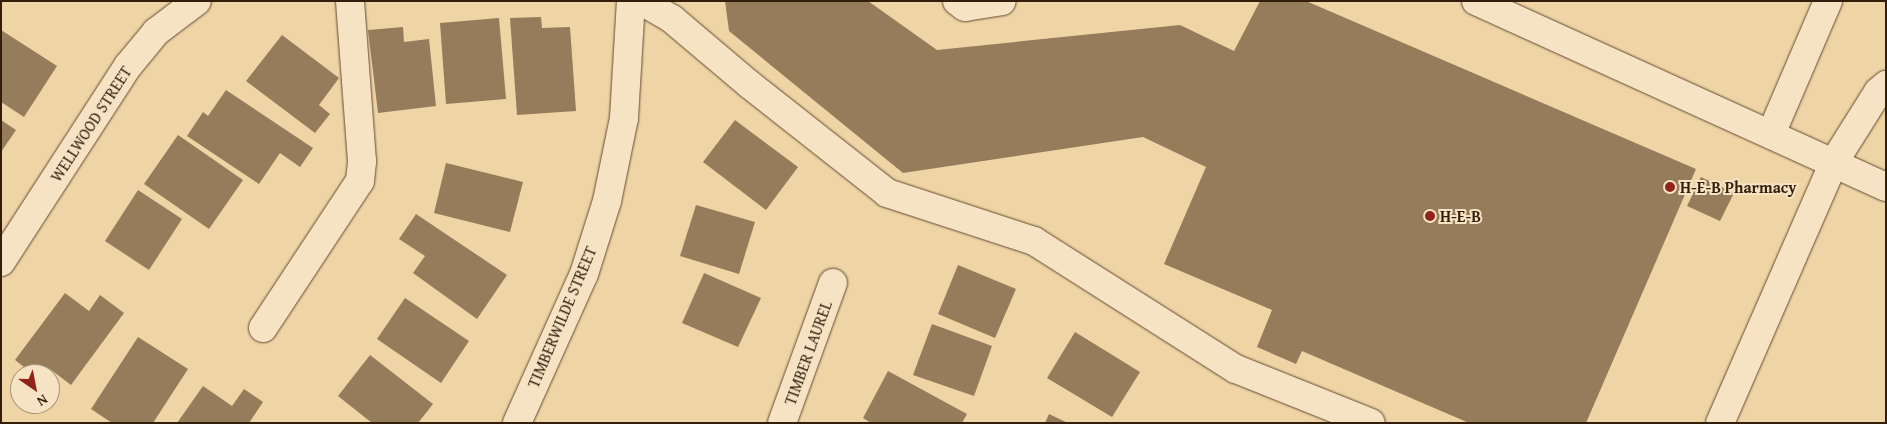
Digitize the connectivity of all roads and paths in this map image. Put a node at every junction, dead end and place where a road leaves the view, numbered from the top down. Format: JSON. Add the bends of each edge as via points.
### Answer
{"nodes":[{"id":1,"x":197,"y":1,"type":"edge"},
{"id":2,"x":350,"y":1,"type":"edge"},
{"id":3,"x":631,"y":1,"type":"edge"},
{"id":4,"x":640,"y":1,"type":"edge"},
{"id":5,"x":957,"y":1,"type":"edge"},
{"id":6,"x":1001,"y":1,"type":"edge"},
{"id":7,"x":1476,"y":1,"type":"edge"},
{"id":8,"x":1828,"y":1,"type":"edge"},
{"id":9,"x":1886,"y":85,"type":"edge"},
{"id":10,"x":1771,"y":134,"type":"junction"},
{"id":11,"x":1834,"y":162,"type":"junction"},
{"id":12,"x":1886,"y":187,"type":"edge"},
{"id":13,"x":1,"y":262,"type":"edge"},
{"id":14,"x":833,"y":283,"type":"dead end"},
{"id":15,"x":262,"y":328,"type":"dead end"},
{"id":16,"x":516,"y":423,"type":"edge"},
{"id":17,"x":782,"y":423,"type":"edge"},
{"id":18,"x":1371,"y":423,"type":"edge"},
{"id":19,"x":1720,"y":423,"type":"edge"}],
"edges":[{"from":1,"to":13,"type":"street","name":"WELLWOOD STREET","via":[[156,32],[128,66]]},
{"from":2,"to":15,"type":"street","via":[[362,161],[360,180]]},
{"from":3,"to":16,"type":"street","name":"TIMBERWILDE STREET","via":[[624,118],[607,201],[584,274]]},
{"from":4,"to":18,"type":"street","via":[[672,19],[887,193],[1034,241],[1236,369]]},
{"from":5,"to":6,"type":"street","via":[[965,7]]},
{"from":7,"to":10,"type":"street"},
{"from":8,"to":10,"type":"street"},
{"from":9,"to":11,"type":"street","via":[[1878,92]]},
{"from":10,"to":11,"type":"street"},
{"from":11,"to":12,"type":"street"},
{"from":11,"to":19,"type":"street"},
{"from":14,"to":17,"type":"street","name":"TIMBER LAUREL"}]}
